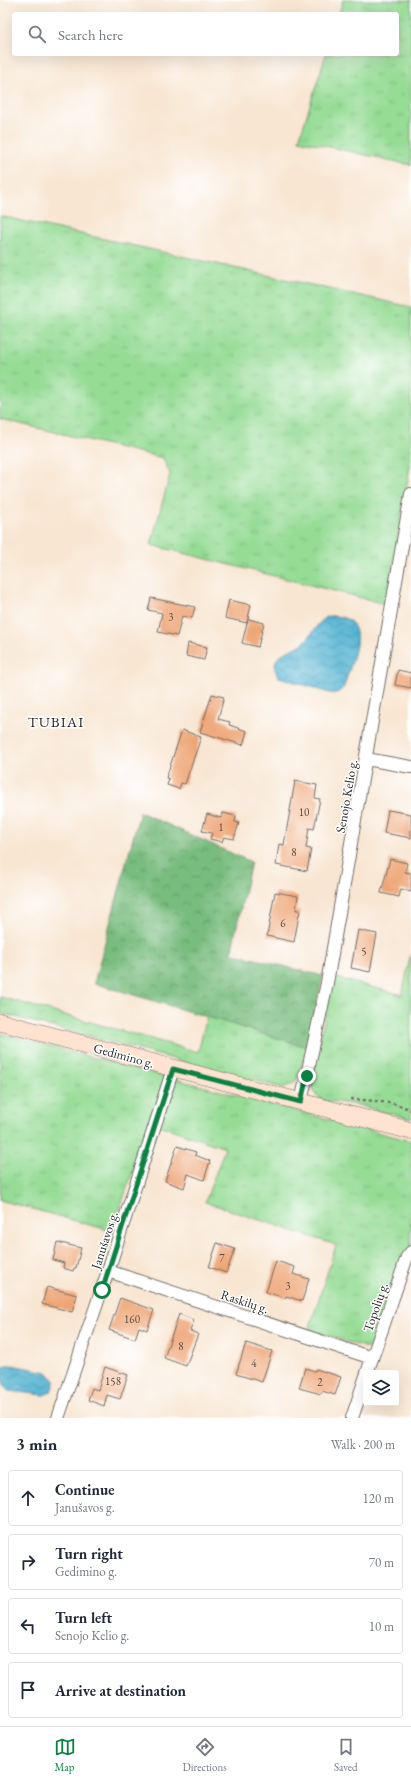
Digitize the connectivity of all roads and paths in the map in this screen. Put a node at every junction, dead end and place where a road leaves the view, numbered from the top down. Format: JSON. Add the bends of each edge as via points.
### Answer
{"nodes":[{"id":1,"x":411,"y":494,"type":"edge"},
{"id":2,"x":366,"y":759,"type":"junction"},
{"id":3,"x":411,"y":768,"type":"edge"},
{"id":4,"x":0,"y":1022,"type":"edge"},
{"id":5,"x":173,"y":1069,"type":"junction"},
{"id":6,"x":301,"y":1102,"type":"junction"},
{"id":7,"x":411,"y":1131,"type":"edge"},
{"id":8,"x":411,"y":1252,"type":"edge"},
{"id":9,"x":108,"y":1271,"type":"junction"},
{"id":10,"x":372,"y":1358,"type":"junction"},
{"id":11,"x":368,"y":1370,"type":"edge"},
{"id":12,"x":363,"y":1383,"type":"edge"},
{"id":13,"x":58,"y":1418,"type":"edge"},
{"id":14,"x":352,"y":1418,"type":"edge"}],
"edges":[{"from":1,"to":2,"type":"street","name":"Senojo Kelio g."},
{"from":2,"to":3,"type":"street"},
{"from":2,"to":6,"type":"street","name":"Senojo Kelio g.","via":[[327,983]]},
{"from":4,"to":5,"type":"main road","name":"Gedimino g."},
{"from":5,"to":6,"type":"main road","name":"Gedimino g."},
{"from":5,"to":9,"type":"street","name":"Janušavos g."},
{"from":6,"to":7,"type":"main road","name":"Gedimino g."},
{"from":8,"to":10,"type":"street","name":"Topolių g.","via":[[407,1257]]},
{"from":9,"to":10,"type":"street","name":"Raskilų g."},
{"from":9,"to":13,"type":"street","name":"Janušavos g."},
{"from":10,"to":11,"type":"street","name":"Topolių g."},
{"from":12,"to":14,"type":"street","name":"Topolių g."}]}
